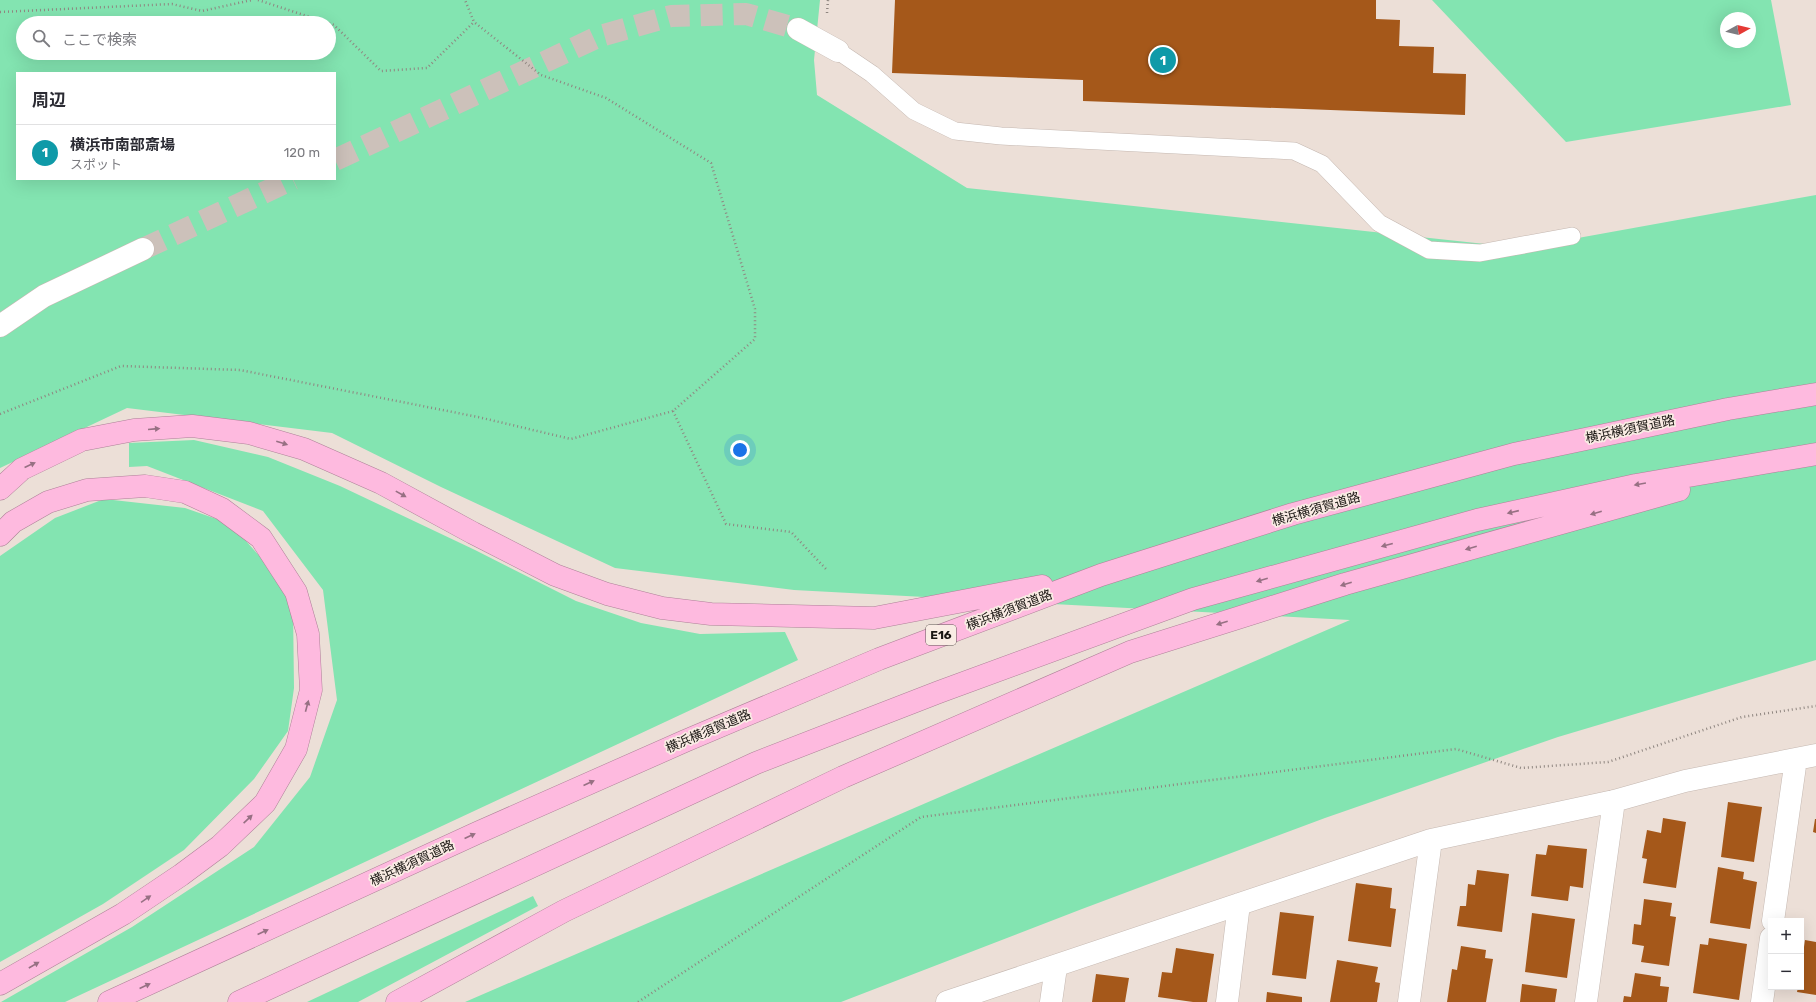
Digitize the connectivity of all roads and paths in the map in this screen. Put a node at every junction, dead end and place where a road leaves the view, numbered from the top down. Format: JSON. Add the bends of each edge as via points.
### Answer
{"nodes":[{"id":1,"x":252,"y":0,"type":"edge"},
{"id":2,"x":258,"y":0,"type":"edge"},
{"id":3,"x":465,"y":0,"type":"edge"},
{"id":4,"x":0,"y":12,"type":"edge"},
{"id":5,"x":307,"y":16,"type":"edge"},
{"id":6,"x":474,"y":22,"type":"junction"},
{"id":7,"x":336,"y":27,"type":"edge"},
{"id":8,"x":798,"y":29,"type":"tunnel mouth"},
{"id":9,"x":838,"y":51,"type":"joint"},
{"id":10,"x":1572,"y":236,"type":"dead end"},
{"id":11,"x":143,"y":249,"type":"tunnel mouth"},
{"id":12,"x":0,"y":326,"type":"edge"},
{"id":13,"x":1816,"y":394,"type":"edge"},
{"id":14,"x":673,"y":411,"type":"junction"},
{"id":15,"x":0,"y":414,"type":"edge"},
{"id":16,"x":1806,"y":456,"type":"edge"},
{"id":17,"x":0,"y":489,"type":"edge"},
{"id":18,"x":0,"y":535,"type":"edge"},
{"id":19,"x":826,"y":568,"type":"dead end"},
{"id":20,"x":1101,"y":575,"type":"junction"},
{"id":21,"x":1816,"y":706,"type":"edge"},
{"id":22,"x":1806,"y":757,"type":"edge"},
{"id":23,"x":1614,"y":800,"type":"junction"},
{"id":24,"x":1431,"y":840,"type":"junction"},
{"id":25,"x":1239,"y":904,"type":"junction"},
{"id":26,"x":1774,"y":918,"type":"edge"},
{"id":27,"x":1769,"y":954,"type":"edge"},
{"id":28,"x":1056,"y":967,"type":"junction"},
{"id":29,"x":0,"y":984,"type":"edge"},
{"id":30,"x":109,"y":1002,"type":"edge"},
{"id":31,"x":239,"y":1002,"type":"edge"},
{"id":32,"x":397,"y":1002,"type":"edge"},
{"id":33,"x":638,"y":1002,"type":"edge"},
{"id":34,"x":947,"y":1002,"type":"edge"},
{"id":35,"x":1051,"y":1002,"type":"edge"},
{"id":36,"x":1227,"y":1002,"type":"edge"},
{"id":37,"x":1409,"y":1002,"type":"edge"},
{"id":38,"x":1586,"y":1002,"type":"edge"},
{"id":39,"x":1762,"y":1002,"type":"edge"}],
"edges":[{"from":1,"to":4,"type":"path","via":[[202,11],[172,4]]},
{"from":2,"to":5,"type":"path"},
{"from":3,"to":6,"type":"path"},
{"from":6,"to":7,"type":"path","via":[[427,68],[381,71]]},
{"from":6,"to":14,"type":"path","via":[[541,75],[606,98],[711,163],[755,309],[755,339]]},
{"from":8,"to":9,"type":"street"},
{"from":9,"to":10,"type":"lane","via":[[872,74],[914,111],[955,131],[1001,136],[1294,151],[1322,164],[1379,223],[1429,250],[1480,253]]},
{"from":11,"to":12,"type":"street","via":[[44,296]]},
{"from":13,"to":20,"type":"highway","name":"横浜横須賀道路","number":"E16","via":[[1728,408],[1514,454],[1293,514]]},
{"from":14,"to":15,"type":"path","via":[[571,439],[478,417],[240,370],[121,366]]},
{"from":14,"to":19,"type":"path","via":[[726,524],[791,532]]},
{"from":16,"to":31,"type":"highway","one_way":true,"via":[[1636,485],[1477,520],[1193,599],[947,689],[756,763]]},
{"from":16,"to":32,"type":"highway","one_way":true,"via":[[1345,584],[1130,652],[843,777],[564,911]]},
{"from":17,"to":20,"type":"highway","one_way":true,"via":[[22,469],[82,440],[134,430],[192,426],[249,433],[304,449],[381,483],[555,575],[607,594],[662,608],[711,614],[874,618]]},
{"from":29,"to":18,"type":"highway","one_way":true,"via":[[123,914],[181,875],[220,846],[265,804],[296,748],[311,690],[308,634],[296,592],[261,538],[222,508],[185,492],[145,486],[87,490],[48,502],[13,522]]},
{"from":30,"to":20,"type":"highway","name":"横浜横須賀道路","number":"E16","one_way":true,"via":[[685,740],[879,659]]},
{"from":21,"to":33,"type":"path","via":[[1742,717],[1608,762],[1521,768],[1456,749],[921,817]]},
{"from":22,"to":23,"type":"street","via":[[1685,780]]},
{"from":22,"to":26,"type":"street"},
{"from":23,"to":24,"type":"street"},
{"from":23,"to":38,"type":"street"},
{"from":24,"to":25,"type":"street"},
{"from":24,"to":37,"type":"street"},
{"from":25,"to":28,"type":"street"},
{"from":25,"to":36,"type":"street"},
{"from":27,"to":39,"type":"street"},
{"from":28,"to":34,"type":"street"},
{"from":28,"to":35,"type":"street"}]}
